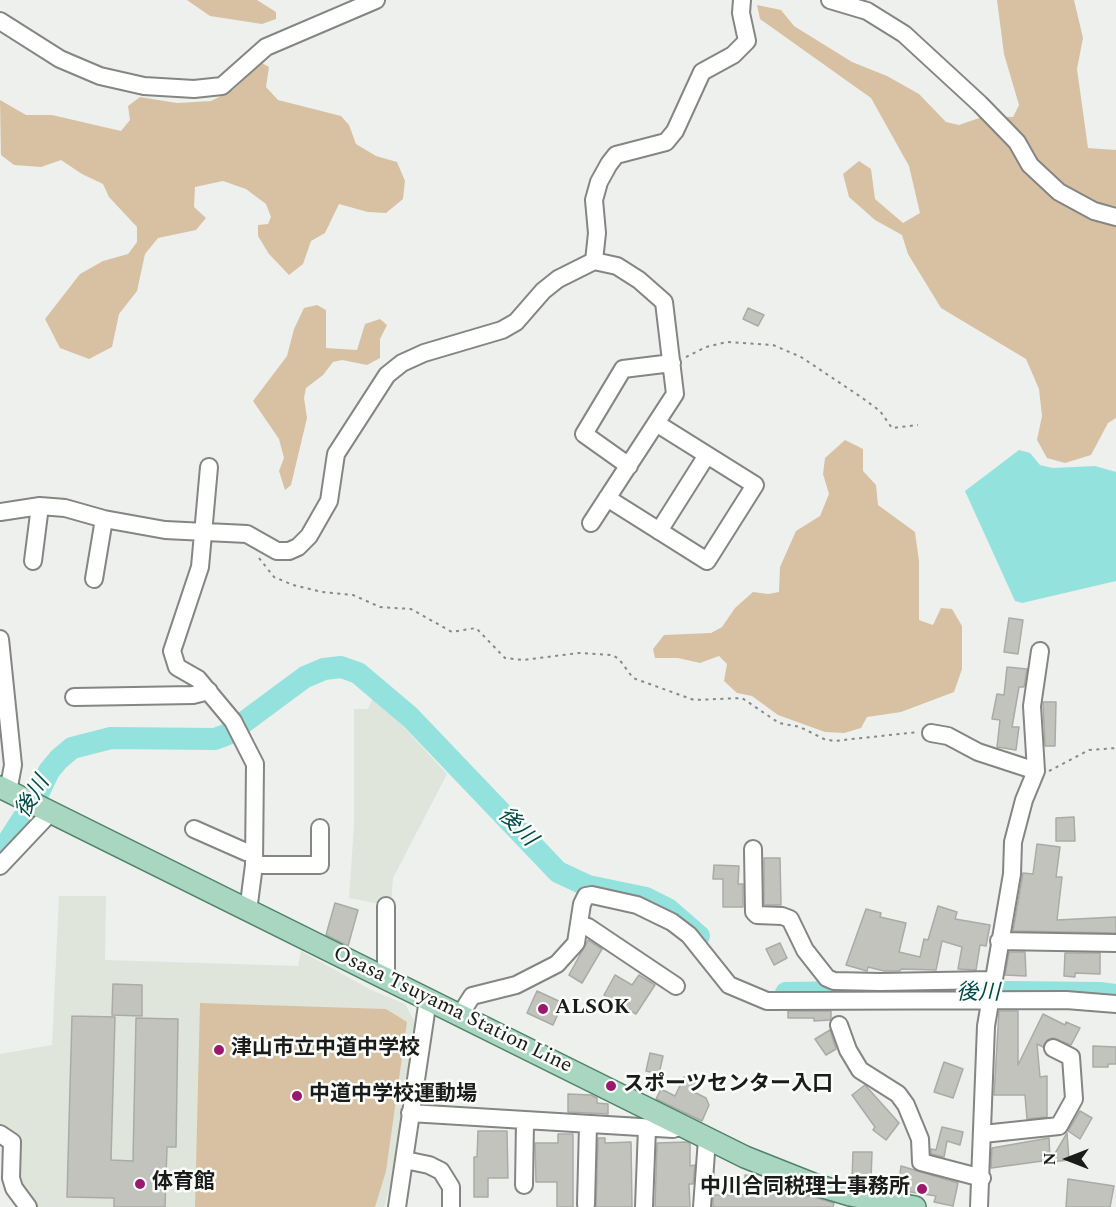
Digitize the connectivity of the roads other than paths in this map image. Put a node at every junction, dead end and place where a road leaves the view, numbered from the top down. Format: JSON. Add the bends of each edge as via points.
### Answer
{"nodes":[{"id":1,"x":376,"y":0,"type":"edge"},
{"id":2,"x":742,"y":0,"type":"edge"},
{"id":3,"x":830,"y":0,"type":"edge"},
{"id":4,"x":0,"y":21,"type":"edge"},
{"id":5,"x":1116,"y":217,"type":"edge"},
{"id":6,"x":594,"y":261,"type":"junction"},
{"id":7,"x":672,"y":363,"type":"junction"},
{"id":8,"x":656,"y":423,"type":"junction"},
{"id":9,"x":707,"y":455,"type":"junction"},
{"id":10,"x":629,"y":466,"type":"junction"},
{"id":11,"x":209,"y":467,"type":"dead end"},
{"id":12,"x":607,"y":498,"type":"junction"},
{"id":13,"x":40,"y":506,"type":"junction"},
{"id":14,"x":0,"y":512,"type":"edge"},
{"id":15,"x":104,"y":519,"type":"junction"},
{"id":16,"x":591,"y":523,"type":"dead end"},
{"id":17,"x":659,"y":531,"type":"junction"},
{"id":18,"x":203,"y":532,"type":"junction"},
{"id":19,"x":33,"y":561,"type":"dead end"},
{"id":20,"x":94,"y":579,"type":"dead end"},
{"id":21,"x":0,"y":639,"type":"edge"},
{"id":22,"x":1040,"y":651,"type":"dead end"},
{"id":23,"x":209,"y":691,"type":"junction"},
{"id":24,"x":74,"y":697,"type":"dead end"},
{"id":25,"x":931,"y":733,"type":"road end"},
{"id":26,"x":1036,"y":771,"type":"junction"},
{"id":27,"x":10,"y":792,"type":"edge"},
{"id":28,"x":46,"y":812,"type":"junction"},
{"id":29,"x":320,"y":828,"type":"dead end"},
{"id":30,"x":194,"y":829,"type":"dead end"},
{"id":31,"x":753,"y":849,"type":"dead end"},
{"id":32,"x":254,"y":859,"type":"junction"},
{"id":33,"x":0,"y":866,"type":"edge"},
{"id":34,"x":387,"y":906,"type":"dead end"},
{"id":35,"x":248,"y":911,"type":"junction"},
{"id":36,"x":580,"y":925,"type":"junction"},
{"id":37,"x":999,"y":941,"type":"junction"},
{"id":38,"x":1116,"y":943,"type":"edge"},
{"id":39,"x":387,"y":979,"type":"junction"},
{"id":40,"x":676,"y":986,"type":"dead end"},
{"id":41,"x":991,"y":991,"type":"junction"},
{"id":42,"x":428,"y":999,"type":"junction"},
{"id":43,"x":1116,"y":1004,"type":"edge"},
{"id":44,"x":460,"y":1015,"type":"junction"},
{"id":45,"x":838,"y":1025,"type":"dead end"},
{"id":46,"x":1053,"y":1048,"type":"dead end"},
{"id":47,"x":410,"y":1113,"type":"junction"},
{"id":48,"x":525,"y":1122,"type":"junction"},
{"id":49,"x":588,"y":1125,"type":"junction"},
{"id":50,"x":683,"y":1126,"type":"junction"},
{"id":51,"x":647,"y":1128,"type":"junction"},
{"id":52,"x":0,"y":1134,"type":"edge"},
{"id":53,"x":983,"y":1134,"type":"junction"},
{"id":54,"x":707,"y":1139,"type":"junction"},
{"id":55,"x":405,"y":1160,"type":"junction"},
{"id":56,"x":982,"y":1178,"type":"junction"},
{"id":57,"x":524,"y":1185,"type":"dead end"},
{"id":58,"x":586,"y":1203,"type":"dead end"},
{"id":59,"x":397,"y":1205,"type":"edge"},
{"id":60,"x":28,"y":1207,"type":"edge"},
{"id":61,"x":451,"y":1207,"type":"edge"},
{"id":62,"x":644,"y":1207,"type":"edge"},
{"id":63,"x":702,"y":1207,"type":"edge"},
{"id":64,"x":915,"y":1207,"type":"edge"},
{"id":65,"x":979,"y":1207,"type":"edge"}],
"edges":[{"from":1,"to":4,"type":"street","via":[[266,47],[222,86],[204,89],[144,86],[100,76],[60,59]]},
{"from":2,"to":6,"type":"street","via":[[747,41],[733,55],[702,72],[675,131],[666,142],[616,155],[609,164],[594,200]]},
{"from":3,"to":5,"type":"street","via":[[867,11],[904,34],[980,104],[1017,142],[1030,165],[1059,192],[1094,211]]},
{"from":6,"to":7,"type":"street","via":[[617,266],[664,302]]},
{"from":6,"to":18,"type":"street","via":[[558,279],[516,322],[502,330],[424,353],[387,375],[336,454],[329,501],[298,547],[277,551],[247,534]]},
{"from":7,"to":8,"type":"street","via":[[675,394]]},
{"from":7,"to":10,"type":"street","via":[[623,369],[584,434]]},
{"from":8,"to":9,"type":"street"},
{"from":8,"to":10,"type":"street"},
{"from":9,"to":17,"type":"street"},
{"from":9,"to":17,"type":"street","via":[[755,485],[707,561]]},
{"from":10,"to":12,"type":"street"},
{"from":11,"to":18,"type":"street"},
{"from":12,"to":16,"type":"street"},
{"from":12,"to":17,"type":"street"},
{"from":13,"to":14,"type":"street"},
{"from":13,"to":15,"type":"street","via":[[65,508]]},
{"from":13,"to":19,"type":"street"},
{"from":15,"to":18,"type":"street"},
{"from":15,"to":20,"type":"street"},
{"from":18,"to":23,"type":"street","via":[[200,567],[172,651],[177,667]]},
{"from":21,"to":27,"type":"street","via":[[13,765]]},
{"from":22,"to":26,"type":"street","via":[[1032,706]]},
{"from":23,"to":24,"type":"street","via":[[193,695]]},
{"from":23,"to":32,"type":"street","via":[[237,728],[255,764]]},
{"from":25,"to":26,"type":"street"},
{"from":26,"to":37,"type":"street","via":[[1015,834]]},
{"from":27,"to":28,"type":"main road","name":"Osasa Tsuyama Station Line"},
{"from":28,"to":33,"type":"street"},
{"from":28,"to":35,"type":"main road","name":"Osasa Tsuyama Station Line"},
{"from":29,"to":32,"type":"street","via":[[320,865]]},
{"from":30,"to":32,"type":"street"},
{"from":31,"to":41,"type":"street","via":[[754,912],[790,919],[805,950],[827,978]]},
{"from":32,"to":35,"type":"street"},
{"from":34,"to":39,"type":"street"},
{"from":35,"to":39,"type":"main road","name":"Osasa Tsuyama Station Line"},
{"from":36,"to":40,"type":"street"},
{"from":36,"to":41,"type":"street","via":[[586,896],[655,911],[689,935],[729,985],[767,1001]]},
{"from":36,"to":44,"type":"street","via":[[576,943],[557,964],[516,985],[472,996]]},
{"from":37,"to":38,"type":"street"},
{"from":37,"to":41,"type":"street"},
{"from":39,"to":42,"type":"main road","name":"Osasa Tsuyama Station Line"},
{"from":41,"to":43,"type":"street"},
{"from":41,"to":53,"type":"street","via":[[984,1059]]},
{"from":42,"to":44,"type":"main road","name":"Osasa Tsuyama Station Line"},
{"from":42,"to":47,"type":"street"},
{"from":44,"to":50,"type":"main road","name":"Osasa Tsuyama Station Line"},
{"from":45,"to":56,"type":"street","via":[[860,1070],[898,1094],[906,1105],[920,1139],[921,1162]]},
{"from":46,"to":53,"type":"street","via":[[1071,1057],[1073,1078],[1074,1099],[1059,1126]]},
{"from":47,"to":48,"type":"street"},
{"from":47,"to":55,"type":"street"},
{"from":48,"to":49,"type":"street"},
{"from":48,"to":57,"type":"street"},
{"from":49,"to":51,"type":"street"},
{"from":49,"to":58,"type":"street"},
{"from":50,"to":51,"type":"street"},
{"from":50,"to":54,"type":"main road","name":"Osasa Tsuyama Station Line"},
{"from":51,"to":62,"type":"street"},
{"from":52,"to":60,"type":"street","via":[[12,1142],[11,1178]]},
{"from":53,"to":56,"type":"street"},
{"from":54,"to":63,"type":"street"},
{"from":54,"to":64,"type":"main road","name":"Osasa Tsuyama Station Line","via":[[813,1184]]},
{"from":55,"to":59,"type":"street"},
{"from":55,"to":61,"type":"street","via":[[441,1171],[451,1187]]},
{"from":56,"to":65,"type":"street"}]}
